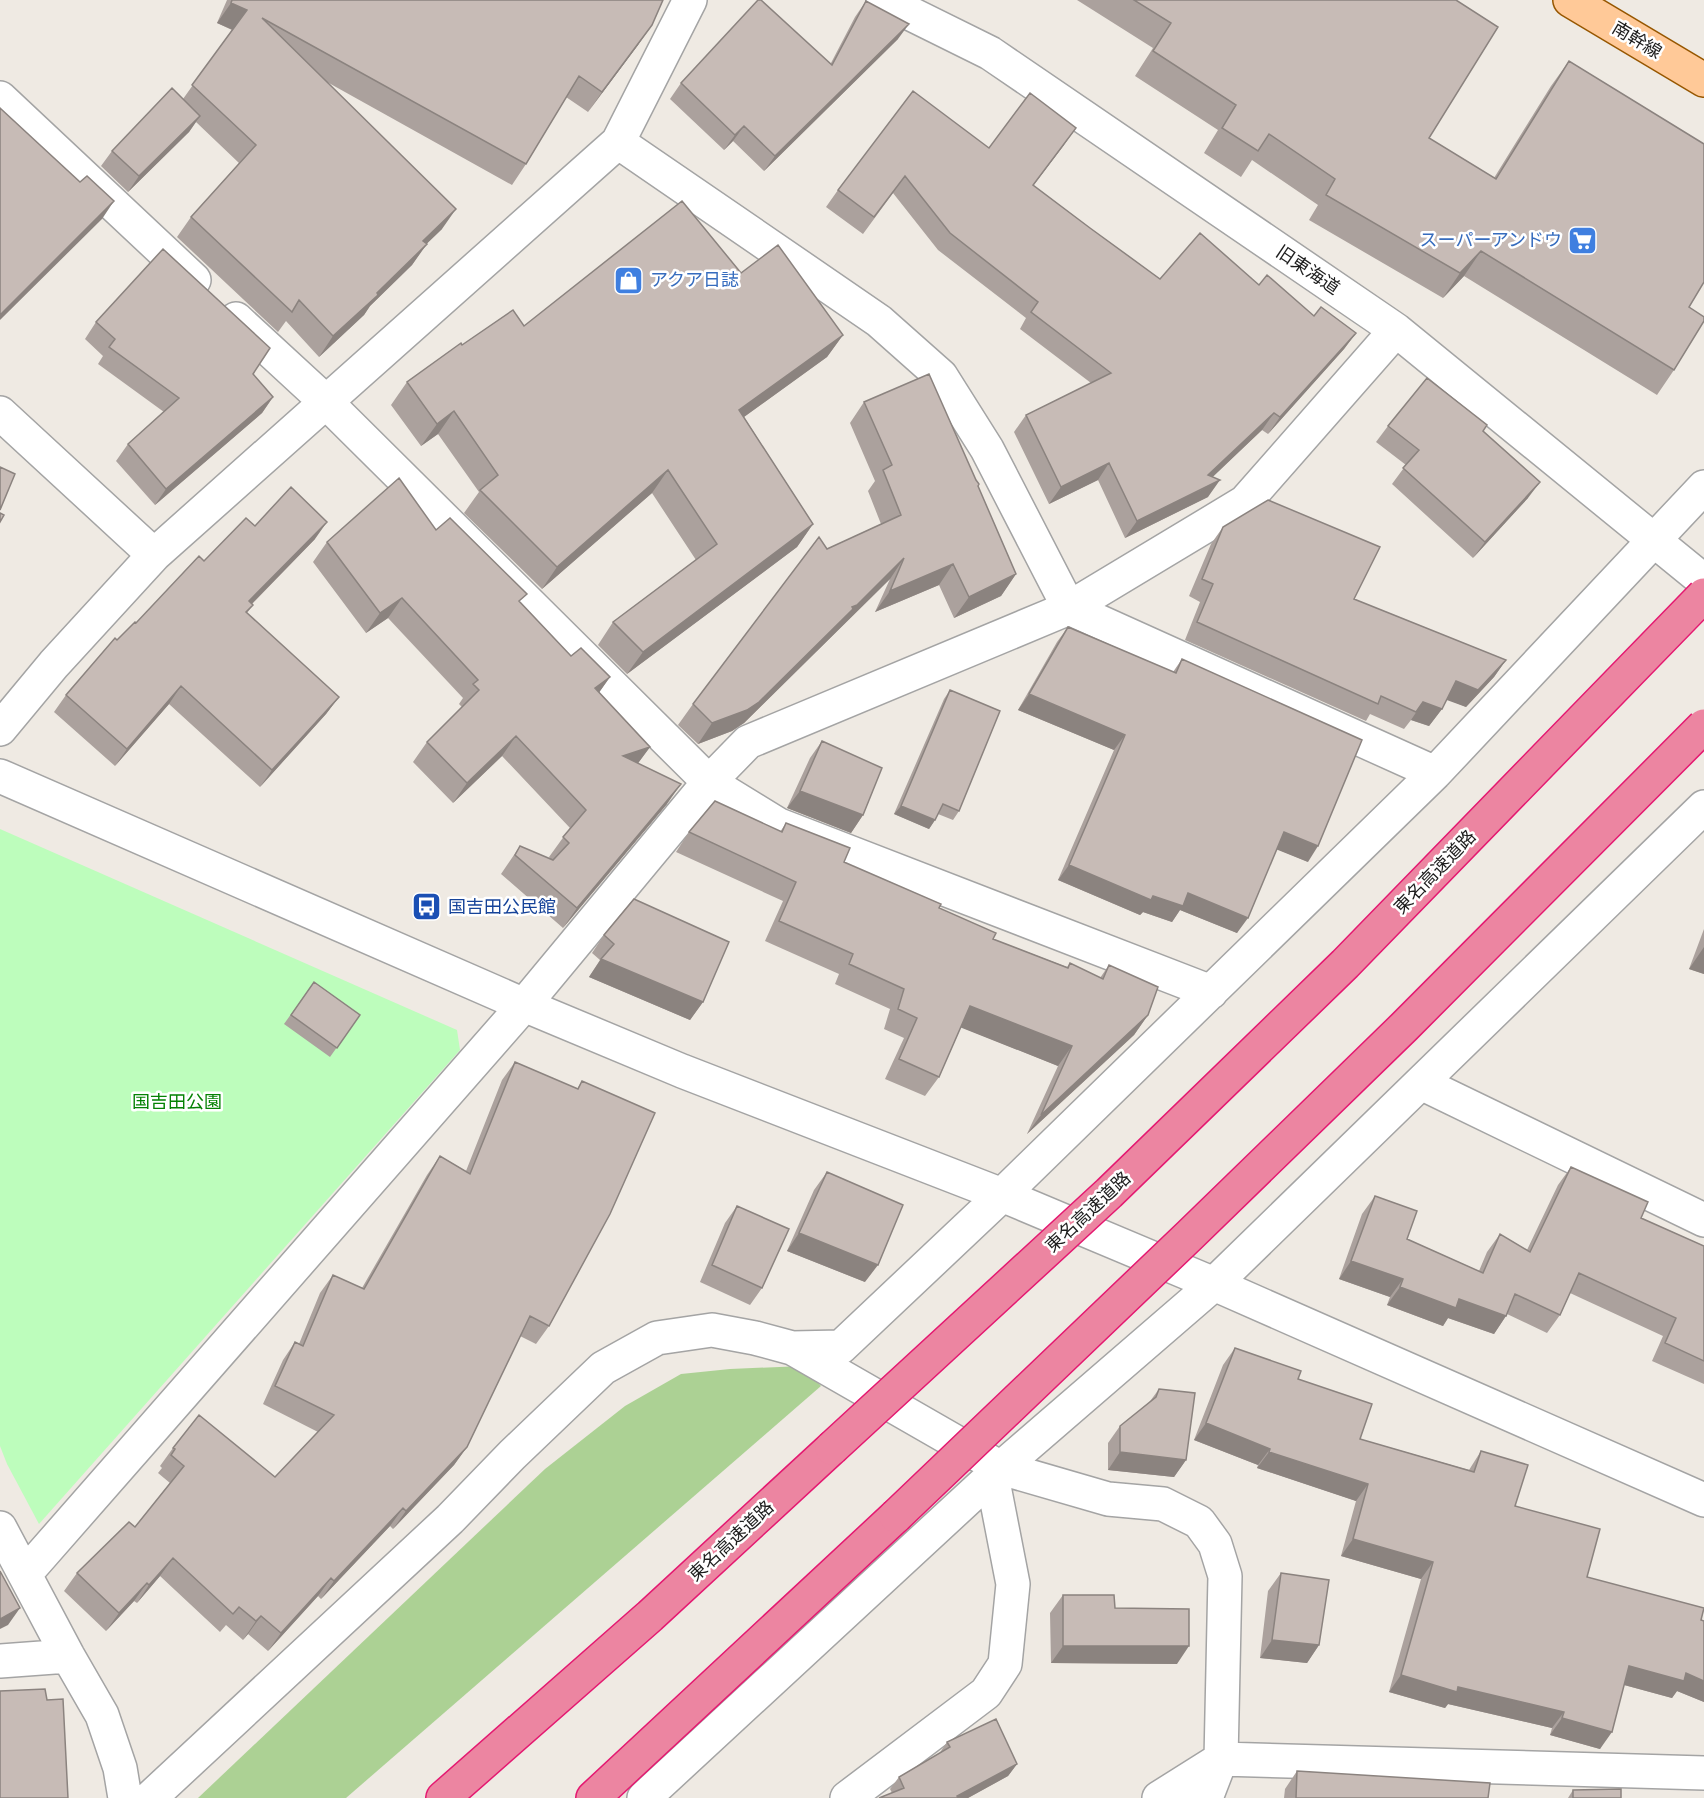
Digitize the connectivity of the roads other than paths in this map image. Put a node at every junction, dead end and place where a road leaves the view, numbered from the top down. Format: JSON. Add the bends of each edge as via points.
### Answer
{"nodes":[{"id":1,"x":690,"y":0,"type":"edge"},
{"id":2,"x":883,"y":0,"type":"edge"},
{"id":3,"x":1570,"y":0,"type":"edge"},
{"id":4,"x":1704,"y":80,"type":"edge"},
{"id":5,"x":0,"y":98,"type":"edge"},
{"id":6,"x":618,"y":142,"type":"junction"},
{"id":7,"x":1396,"y":330,"type":"junction"},
{"id":8,"x":325,"y":401,"type":"junction"},
{"id":9,"x":0,"y":412,"type":"edge"},
{"id":10,"x":1704,"y":487,"type":"edge"},
{"id":11,"x":1654,"y":540,"type":"junction"},
{"id":12,"x":154,"y":555,"type":"junction"},
{"id":13,"x":1704,"y":581,"type":"edge"},
{"id":14,"x":1704,"y":595,"type":"edge"},
{"id":15,"x":1069,"y":608,"type":"junction"},
{"id":16,"x":1704,"y":726,"type":"edge"},
{"id":17,"x":0,"y":729,"type":"edge"},
{"id":18,"x":1435,"y":773,"type":"junction"},
{"id":19,"x":0,"y":776,"type":"edge"},
{"id":20,"x":709,"y":782,"type":"junction"},
{"id":21,"x":1704,"y":807,"type":"edge"},
{"id":22,"x":1211,"y":992,"type":"junction"},
{"id":23,"x":524,"y":1005,"type":"junction"},
{"id":24,"x":1421,"y":1083,"type":"junction"},
{"id":25,"x":1002,"y":1195,"type":"junction"},
{"id":26,"x":1704,"y":1220,"type":"edge"},
{"id":27,"x":1214,"y":1284,"type":"junction"},
{"id":28,"x":792,"y":1348,"type":"junction"},
{"id":29,"x":996,"y":1472,"type":"junction"},
{"id":30,"x":1704,"y":1500,"type":"edge"},
{"id":31,"x":0,"y":1528,"type":"edge"},
{"id":32,"x":25,"y":1574,"type":"junction"},
{"id":33,"x":68,"y":1656,"type":"junction"},
{"id":34,"x":0,"y":1661,"type":"edge"},
{"id":35,"x":1221,"y":1759,"type":"junction"},
{"id":36,"x":1704,"y":1773,"type":"edge"},
{"id":37,"x":124,"y":1798,"type":"edge"},
{"id":38,"x":150,"y":1798,"type":"edge"},
{"id":39,"x":443,"y":1798,"type":"edge"},
{"id":40,"x":593,"y":1798,"type":"edge"},
{"id":41,"x":644,"y":1798,"type":"edge"},
{"id":42,"x":847,"y":1798,"type":"edge"},
{"id":43,"x":1159,"y":1798,"type":"edge"},
{"id":44,"x":1206,"y":1798,"type":"edge"}],
"edges":[{"from":1,"to":6,"type":"street"},
{"from":2,"to":7,"type":"street","name":"旧東海道","via":[[990,53]]},
{"from":3,"to":4,"type":"main road","name":"南幹線"},
{"from":5,"to":8,"type":"street"},
{"from":6,"to":8,"type":"street"},
{"from":6,"to":15,"type":"street","via":[[879,321],[941,376],[987,449]]},
{"from":7,"to":11,"type":"street","name":"旧東海道"},
{"from":7,"to":15,"type":"street","via":[[1245,502]]},
{"from":8,"to":12,"type":"street"},
{"from":8,"to":20,"type":"street"},
{"from":9,"to":12,"type":"street"},
{"from":10,"to":11,"type":"street"},
{"from":11,"to":13,"type":"street","name":"旧東海道"},
{"from":11,"to":18,"type":"street"},
{"from":12,"to":17,"type":"street"},
{"from":14,"to":39,"type":"highway","name":"東名高速道路","bridge":true,"via":[[1345,964],[1109,1193],[650,1616]]},
{"from":15,"to":18,"type":"street"},
{"from":15,"to":20,"type":"street","via":[[748,742]]},
{"from":16,"to":40,"type":"highway","bridge":true,"via":[[1396,1036],[1182,1244]]},
{"from":18,"to":22,"type":"street"},
{"from":19,"to":23,"type":"street"},
{"from":20,"to":22,"type":"street","via":[[779,825]]},
{"from":20,"to":23,"type":"street"},
{"from":21,"to":24,"type":"street"},
{"from":22,"to":25,"type":"street"},
{"from":23,"to":25,"type":"street"},
{"from":23,"to":32,"type":"street"},
{"from":24,"to":26,"type":"street"},
{"from":24,"to":27,"type":"street"},
{"from":25,"to":27,"type":"street"},
{"from":25,"to":28,"type":"street","via":[[841,1347]]},
{"from":27,"to":29,"type":"street"},
{"from":27,"to":30,"type":"street"},
{"from":28,"to":29,"type":"street"},
{"from":28,"to":38,"type":"street","via":[[712,1330],[657,1338],[603,1368],[450,1520]]},
{"from":29,"to":35,"type":"street","via":[[1108,1499],[1163,1504],[1199,1522],[1215,1544],[1225,1576]]},
{"from":29,"to":41,"type":"street"},
{"from":29,"to":42,"type":"street","via":[[1013,1584],[1005,1664],[986,1693]]},
{"from":31,"to":32,"type":"street"},
{"from":32,"to":33,"type":"street"},
{"from":33,"to":34,"type":"street"},
{"from":33,"to":37,"type":"street","via":[[102,1715],[120,1768]]},
{"from":35,"to":36,"type":"street"},
{"from":35,"to":43,"type":"street"},
{"from":35,"to":44,"type":"street"}]}
